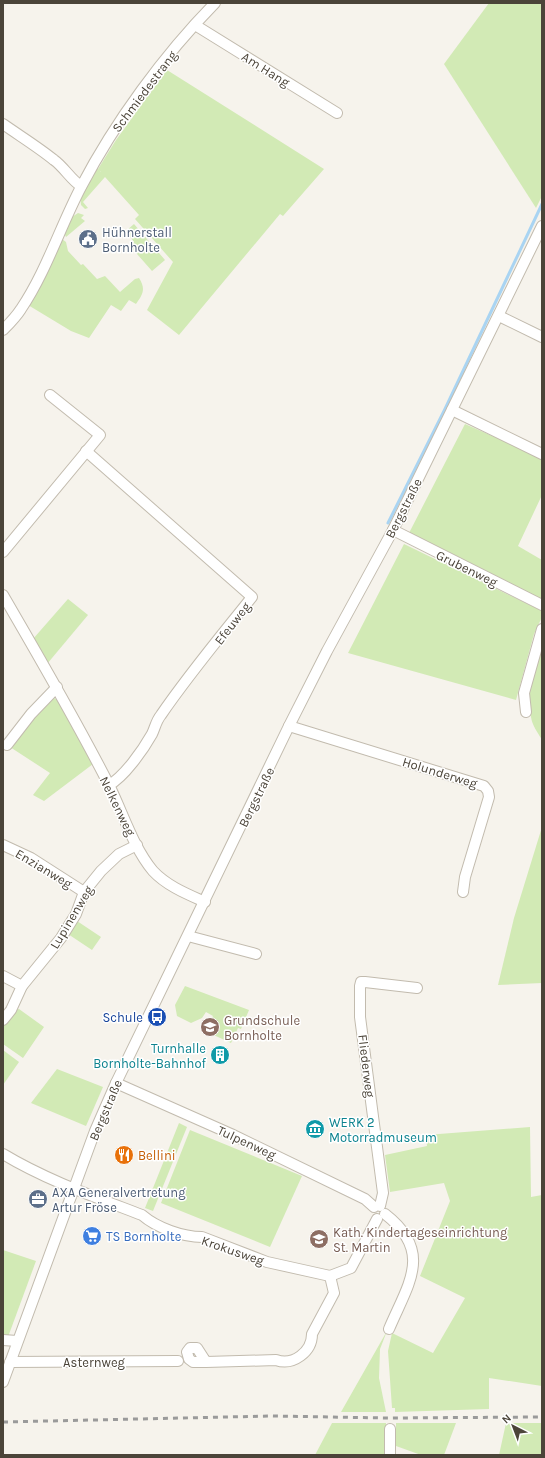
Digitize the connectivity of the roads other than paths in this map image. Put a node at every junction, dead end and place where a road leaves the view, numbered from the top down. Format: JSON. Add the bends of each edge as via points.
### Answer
{"nodes":[{"id":1,"x":216,"y":3,"type":"edge"},
{"id":2,"x":195,"y":25,"type":"junction"},
{"id":3,"x":337,"y":113,"type":"dead end"},
{"id":4,"x":3,"y":124,"type":"edge"},
{"id":5,"x":81,"y":186,"type":"junction"},
{"id":6,"x":542,"y":226,"type":"edge"},
{"id":7,"x":499,"y":316,"type":"junction"},
{"id":8,"x":3,"y":330,"type":"edge"},
{"id":9,"x":542,"y":337,"type":"edge"},
{"id":10,"x":50,"y":396,"type":"dead end"},
{"id":11,"x":452,"y":410,"type":"junction"},
{"id":12,"x":86,"y":451,"type":"junction"},
{"id":13,"x":542,"y":454,"type":"edge"},
{"id":14,"x":392,"y":530,"type":"junction"},
{"id":15,"x":3,"y":552,"type":"edge"},
{"id":16,"x":3,"y":595,"type":"edge"},
{"id":17,"x":542,"y":605,"type":"edge"},
{"id":18,"x":542,"y":629,"type":"edge"},
{"id":19,"x":57,"y":688,"type":"junction"},
{"id":20,"x":526,"y":712,"type":"dead end"},
{"id":21,"x":289,"y":726,"type":"junction"},
{"id":22,"x":7,"y":745,"type":"dead end"},
{"id":23,"x":109,"y":785,"type":"junction"},
{"id":24,"x":3,"y":845,"type":"edge"},
{"id":25,"x":137,"y":845,"type":"junction"},
{"id":26,"x":84,"y":892,"type":"junction"},
{"id":27,"x":463,"y":892,"type":"dead end"},
{"id":28,"x":205,"y":902,"type":"junction"},
{"id":29,"x":188,"y":936,"type":"junction"},
{"id":30,"x":256,"y":954,"type":"dead end"},
{"id":31,"x":3,"y":976,"type":"edge"},
{"id":32,"x":22,"y":986,"type":"junction"},
{"id":33,"x":417,"y":988,"type":"dead end"},
{"id":34,"x":3,"y":1020,"type":"edge"},
{"id":35,"x":116,"y":1083,"type":"junction"},
{"id":36,"x":3,"y":1154,"type":"edge"},
{"id":37,"x":74,"y":1188,"type":"junction"},
{"id":38,"x":379,"y":1211,"type":"junction"},
{"id":39,"x":330,"y":1276,"type":"junction"},
{"id":40,"x":389,"y":1329,"type":"dead end"},
{"id":41,"x":3,"y":1340,"type":"edge"},
{"id":42,"x":17,"y":1341,"type":"junction"},
{"id":43,"x":178,"y":1361,"type":"dead end"},
{"id":44,"x":10,"y":1362,"type":"junction"},
{"id":45,"x":206,"y":1362,"type":"dead end"},
{"id":46,"x":3,"y":1382,"type":"edge"},
{"id":47,"x":390,"y":1429,"type":"dead end"},
{"id":48,"x":390,"y":1455,"type":"edge"}],
"edges":[{"from":1,"to":2,"type":"street","name":"Schmiedestrang"},
{"from":2,"to":3,"type":"street","name":"Am Hang"},
{"from":2,"to":5,"type":"street","name":"Schmiedestrang","via":[[150,80],[109,137]]},
{"from":4,"to":5,"type":"street","via":[[54,159]]},
{"from":5,"to":8,"type":"street","name":"Schmiedestrang","via":[[34,287],[20,310]]},
{"from":6,"to":7,"type":"street","name":"Bergstraße"},
{"from":7,"to":9,"type":"street"},
{"from":7,"to":11,"type":"street","name":"Bergstraße"},
{"from":10,"to":12,"type":"street","via":[[100,435]]},
{"from":11,"to":13,"type":"street"},
{"from":11,"to":14,"type":"street","name":"Bergstraße"},
{"from":12,"to":15,"type":"street"},
{"from":12,"to":23,"type":"street","name":"Efeuweg","via":[[252,597],[176,693],[159,717],[142,749],[117,781]]},
{"from":14,"to":17,"type":"street","name":"Grubenweg"},
{"from":14,"to":21,"type":"street","name":"Bergstraße"},
{"from":16,"to":19,"type":"street","name":"Nelkenweg"},
{"from":18,"to":20,"type":"street","via":[[524,693]]},
{"from":19,"to":22,"type":"street","via":[[30,714]]},
{"from":19,"to":23,"type":"street","name":"Nelkenweg"},
{"from":21,"to":27,"type":"street","name":"Holunderweg","via":[[484,786],[489,797],[465,877]]},
{"from":21,"to":28,"type":"street","name":"Bergstraße"},
{"from":23,"to":25,"type":"street","name":"Nelkenweg"},
{"from":24,"to":26,"type":"street","name":"Enzianweg","via":[[31,858]]},
{"from":25,"to":26,"type":"street","name":"Lupinenweg","via":[[119,854]]},
{"from":25,"to":28,"type":"street","name":"Nelkenweg","via":[[154,871],[162,878]]},
{"from":26,"to":32,"type":"street","name":"Lupinenweg","via":[[76,914],[61,938]]},
{"from":28,"to":29,"type":"street","name":"Bergstraße"},
{"from":29,"to":30,"type":"street"},
{"from":29,"to":35,"type":"street","name":"Bergstraße"},
{"from":31,"to":32,"type":"street"},
{"from":32,"to":34,"type":"street","name":"Lupinenweg","via":[[11,1010]]},
{"from":33,"to":38,"type":"street","name":"Fliederweg","via":[[365,982],[361,982],[360,986],[360,1017],[383,1193]]},
{"from":35,"to":37,"type":"street","name":"Bergstraße"},
{"from":35,"to":38,"type":"street","name":"Tulpenweg","via":[[279,1157],[365,1199]]},
{"from":36,"to":37,"type":"street","name":"Krokusweg"},
{"from":37,"to":39,"type":"street","name":"Krokusweg","via":[[142,1215],[151,1223],[192,1237],[202,1237],[267,1262]]},
{"from":37,"to":42,"type":"street","name":"Bergstraße"},
{"from":38,"to":39,"type":"street","via":[[351,1268]]},
{"from":38,"to":40,"type":"street","name":"Tulpenweg","via":[[395,1222],[405,1235],[412,1248],[414,1262],[413,1275]]},
{"from":39,"to":45,"type":"street","via":[[334,1293],[312,1334],[308,1349],[300,1356],[282,1362]]},
{"from":41,"to":42,"type":"street"},
{"from":42,"to":44,"type":"street","name":"Bergstraße"},
{"from":43,"to":44,"type":"street","name":"Asternweg"},
{"from":44,"to":46,"type":"street","name":"Bergstraße"},
{"from":47,"to":48,"type":"street"}]}
